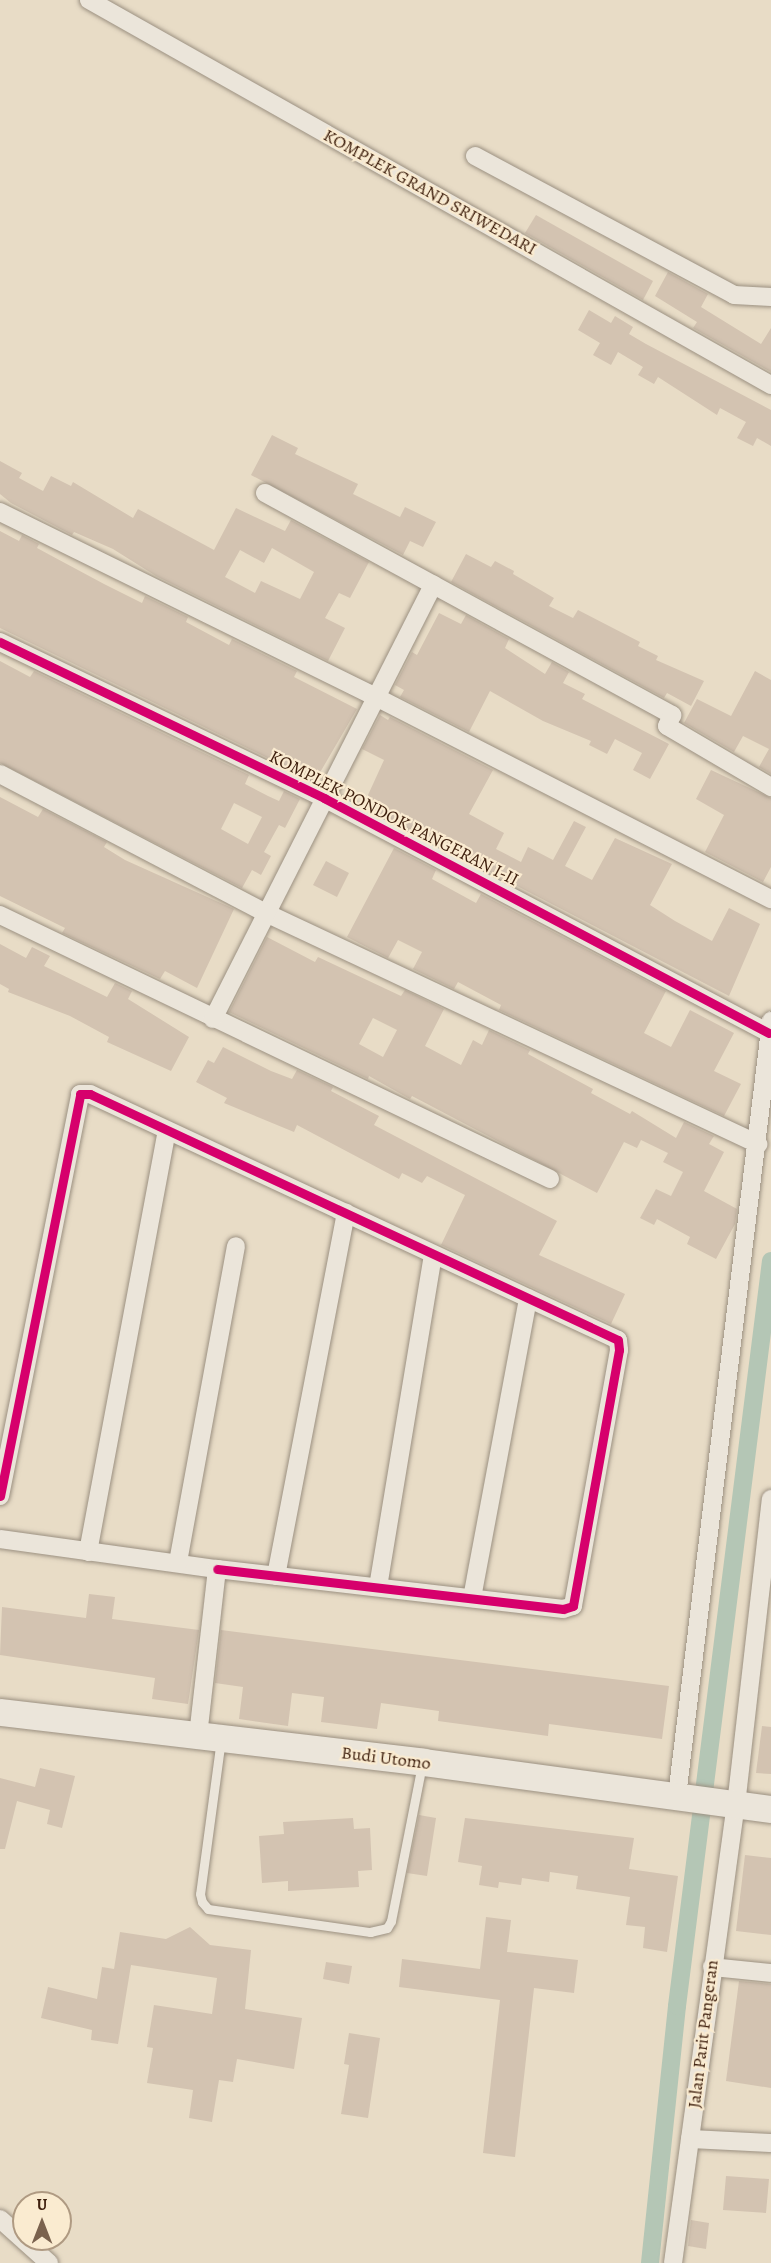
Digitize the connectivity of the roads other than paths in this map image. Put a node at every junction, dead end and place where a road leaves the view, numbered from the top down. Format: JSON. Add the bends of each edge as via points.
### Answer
{"nodes":[{"id":1,"x":89,"y":0,"type":"edge"},
{"id":2,"x":475,"y":156,"type":"dead end"},
{"id":3,"x":771,"y":297,"type":"edge"},
{"id":4,"x":771,"y":385,"type":"edge"},
{"id":5,"x":265,"y":493,"type":"dead end"},
{"id":6,"x":0,"y":512,"type":"edge"},
{"id":7,"x":433,"y":585,"type":"junction"},
{"id":8,"x":0,"y":642,"type":"edge"},
{"id":9,"x":374,"y":696,"type":"junction"},
{"id":10,"x":0,"y":774,"type":"edge"},
{"id":11,"x":771,"y":787,"type":"edge"},
{"id":12,"x":324,"y":798,"type":"junction"},
{"id":13,"x":771,"y":899,"type":"edge"},
{"id":14,"x":266,"y":913,"type":"junction"},
{"id":15,"x":0,"y":915,"type":"edge"},
{"id":16,"x":213,"y":1019,"type":"junction"},
{"id":17,"x":770,"y":1027,"type":"edge"},
{"id":18,"x":167,"y":1130,"type":"junction"},
{"id":19,"x":758,"y":1144,"type":"junction"},
{"id":20,"x":550,"y":1179,"type":"dead end"},
{"id":21,"x":346,"y":1213,"type":"junction"},
{"id":22,"x":236,"y":1246,"type":"dead end"},
{"id":23,"x":433,"y":1255,"type":"junction"},
{"id":24,"x":528,"y":1298,"type":"junction"},
{"id":25,"x":0,"y":1496,"type":"edge"},
{"id":26,"x":771,"y":1499,"type":"edge"},
{"id":27,"x":769,"y":1530,"type":"edge"},
{"id":28,"x":0,"y":1539,"type":"edge"},
{"id":29,"x":88,"y":1552,"type":"junction"},
{"id":30,"x":178,"y":1562,"type":"junction"},
{"id":31,"x":218,"y":1569,"type":"junction"},
{"id":32,"x":276,"y":1576,"type":"junction"},
{"id":33,"x":378,"y":1587,"type":"junction"},
{"id":34,"x":472,"y":1598,"type":"junction"},
{"id":35,"x":0,"y":1712,"type":"edge"},
{"id":36,"x":209,"y":1737,"type":"junction"},
{"id":37,"x":423,"y":1762,"type":"junction"},
{"id":38,"x":684,"y":1798,"type":"junction"},
{"id":39,"x":729,"y":1804,"type":"junction"},
{"id":40,"x":771,"y":1809,"type":"edge"},
{"id":41,"x":712,"y":1967,"type":"junction"},
{"id":42,"x":771,"y":1974,"type":"edge"},
{"id":43,"x":690,"y":2139,"type":"junction"},
{"id":44,"x":771,"y":2144,"type":"edge"},
{"id":45,"x":0,"y":2219,"type":"edge"},
{"id":46,"x":49,"y":2263,"type":"edge"},
{"id":47,"x":673,"y":2263,"type":"edge"}],
"edges":[{"from":1,"to":4,"type":"street","name":"KOMPLEK GRAND SRIWEDARI"},
{"from":2,"to":3,"type":"street","via":[[734,295]]},
{"from":5,"to":7,"type":"street"},
{"from":6,"to":9,"type":"street"},
{"from":7,"to":9,"type":"street"},
{"from":7,"to":11,"type":"street","via":[[672,715],[667,726]]},
{"from":8,"to":12,"type":"street","name":"KOMPLEK PONDOK PANGERAN I-II"},
{"from":9,"to":12,"type":"street"},
{"from":9,"to":13,"type":"street"},
{"from":10,"to":14,"type":"street"},
{"from":12,"to":14,"type":"street"},
{"from":12,"to":17,"type":"street","name":"KOMPLEK PONDOK PANGERAN I-II"},
{"from":14,"to":16,"type":"street"},
{"from":14,"to":19,"type":"street"},
{"from":15,"to":16,"type":"street"},
{"from":16,"to":20,"type":"street"},
{"from":17,"to":19,"type":"street"},
{"from":18,"to":21,"type":"street"},
{"from":18,"to":25,"type":"street","via":[[90,1094],[80,1094],[75,1104]]},
{"from":18,"to":29,"type":"street"},
{"from":19,"to":38,"type":"street"},
{"from":21,"to":23,"type":"street"},
{"from":21,"to":32,"type":"street"},
{"from":22,"to":30,"type":"street"},
{"from":23,"to":24,"type":"street"},
{"from":23,"to":33,"type":"street"},
{"from":24,"to":34,"type":"street"},
{"from":24,"to":34,"type":"street","via":[[618,1340],[576,1599],[573,1606],[563,1609]]},
{"from":26,"to":27,"type":"street","name":"Jalan Parit Pangeran"},
{"from":27,"to":39,"type":"street","name":"Jalan Parit Pangeran"},
{"from":28,"to":29,"type":"street"},
{"from":29,"to":30,"type":"street"},
{"from":30,"to":31,"type":"street"},
{"from":31,"to":32,"type":"street"},
{"from":31,"to":36,"type":"street"},
{"from":32,"to":33,"type":"street"},
{"from":33,"to":34,"type":"street"},
{"from":35,"to":36,"type":"street","name":"Budi Utomo"},
{"from":36,"to":37,"type":"street","name":"Budi Utomo"},
{"from":36,"to":37,"type":"lane","via":[[202,1902],[207,1909],[370,1932],[387,1928],[391,1921]]},
{"from":37,"to":38,"type":"street","name":"Budi Utomo"},
{"from":38,"to":39,"type":"street","name":"Budi Utomo"},
{"from":39,"to":40,"type":"street","name":"Budi Utomo"},
{"from":39,"to":41,"type":"street","name":"Jalan Parit Pangeran"},
{"from":41,"to":42,"type":"street"},
{"from":41,"to":43,"type":"street","name":"Jalan Parit Pangeran"},
{"from":43,"to":44,"type":"street"},
{"from":43,"to":47,"type":"street","name":"Jalan Parit Pangeran"},
{"from":45,"to":46,"type":"street"}]}
